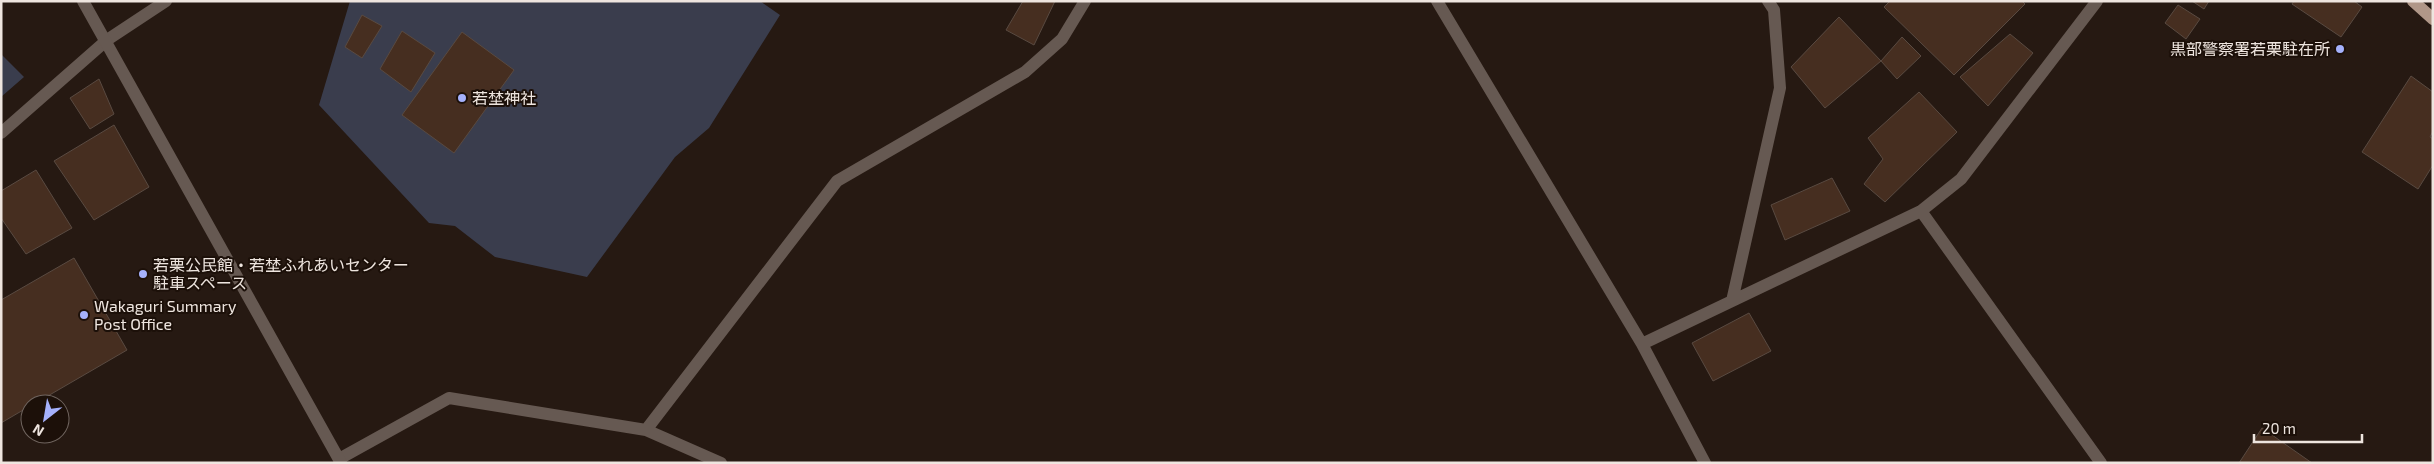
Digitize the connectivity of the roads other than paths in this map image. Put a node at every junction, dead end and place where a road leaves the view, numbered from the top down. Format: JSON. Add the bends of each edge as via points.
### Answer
{"nodes":[{"id":1,"x":84,"y":1,"type":"edge"},
{"id":2,"x":166,"y":1,"type":"edge"},
{"id":3,"x":1085,"y":1,"type":"edge"},
{"id":4,"x":1768,"y":1,"type":"edge"},
{"id":5,"x":2097,"y":1,"type":"edge"},
{"id":6,"x":2413,"y":1,"type":"edge"},
{"id":7,"x":1437,"y":2,"type":"edge"},
{"id":8,"x":2433,"y":18,"type":"edge"},
{"id":9,"x":107,"y":40,"type":"junction"},
{"id":10,"x":1,"y":133,"type":"edge"},
{"id":11,"x":1921,"y":211,"type":"junction"},
{"id":12,"x":1732,"y":301,"type":"junction"},
{"id":13,"x":1642,"y":344,"type":"junction"},
{"id":14,"x":646,"y":430,"type":"junction"},
{"id":15,"x":340,"y":461,"type":"edge"},
{"id":16,"x":722,"y":463,"type":"edge"},
{"id":17,"x":1705,"y":463,"type":"edge"},
{"id":18,"x":2101,"y":463,"type":"edge"}],
"edges":[{"from":1,"to":9,"type":"street"},
{"from":2,"to":9,"type":"street"},
{"from":3,"to":14,"type":"street","via":[[1062,39],[1025,72],[837,181]]},
{"from":4,"to":12,"type":"street","via":[[1774,10],[1780,88]]},
{"from":5,"to":11,"type":"street","via":[[1961,179]]},
{"from":6,"to":8,"type":"main road"},
{"from":7,"to":13,"type":"street"},
{"from":9,"to":10,"type":"street"},
{"from":9,"to":15,"type":"street"},
{"from":11,"to":12,"type":"street"},
{"from":11,"to":18,"type":"street"},
{"from":12,"to":13,"type":"street"},
{"from":13,"to":17,"type":"street"},
{"from":14,"to":15,"type":"street","via":[[449,398]]},
{"from":14,"to":16,"type":"street"}]}
